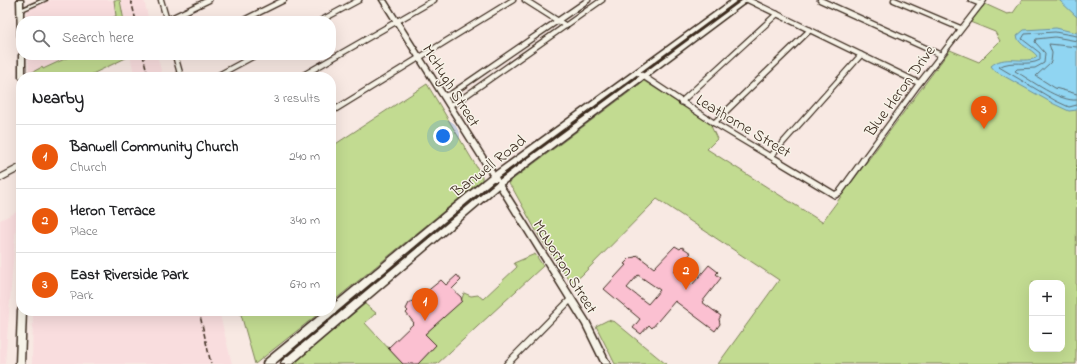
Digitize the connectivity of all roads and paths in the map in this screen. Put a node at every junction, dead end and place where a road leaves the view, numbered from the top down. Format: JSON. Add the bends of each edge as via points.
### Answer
{"nodes":[{"id":1,"x":20,"y":0,"type":"edge"},
{"id":2,"x":45,"y":0,"type":"edge"},
{"id":3,"x":161,"y":0,"type":"edge"},
{"id":4,"x":208,"y":0,"type":"edge"},
{"id":5,"x":284,"y":0,"type":"edge"},
{"id":6,"x":359,"y":0,"type":"edge"},
{"id":7,"x":383,"y":0,"type":"edge"},
{"id":8,"x":434,"y":0,"type":"edge"},
{"id":9,"x":513,"y":0,"type":"edge"},
{"id":10,"x":525,"y":0,"type":"edge"},
{"id":11,"x":588,"y":0,"type":"edge"},
{"id":12,"x":602,"y":0,"type":"edge"},
{"id":13,"x":735,"y":0,"type":"edge"},
{"id":14,"x":747,"y":0,"type":"edge"},
{"id":15,"x":820,"y":0,"type":"edge"},
{"id":16,"x":894,"y":0,"type":"edge"},
{"id":17,"x":971,"y":0,"type":"edge"},
{"id":18,"x":982,"y":2,"type":"edge"},
{"id":19,"x":20,"y":10,"type":"junction"},
{"id":20,"x":777,"y":14,"type":"junction"},
{"id":21,"x":20,"y":16,"type":"edge"},
{"id":22,"x":166,"y":16,"type":"edge"},
{"id":23,"x":175,"y":16,"type":"edge"},
{"id":24,"x":252,"y":16,"type":"edge"},
{"id":25,"x":329,"y":16,"type":"edge"},
{"id":26,"x":558,"y":20,"type":"junction"},
{"id":27,"x":397,"y":21,"type":"junction"},
{"id":28,"x":566,"y":26,"type":"junction"},
{"id":29,"x":960,"y":28,"type":"junction"},
{"id":30,"x":810,"y":30,"type":"junction"},
{"id":31,"x":941,"y":54,"type":"junction"},
{"id":32,"x":861,"y":55,"type":"junction"},
{"id":33,"x":336,"y":56,"type":"edge"},
{"id":34,"x":505,"y":57,"type":"junction"},
{"id":35,"x":420,"y":58,"type":"junction"},
{"id":36,"x":22,"y":60,"type":"edge"},
{"id":37,"x":176,"y":60,"type":"edge"},
{"id":38,"x":247,"y":60,"type":"edge"},
{"id":39,"x":329,"y":60,"type":"edge"},
{"id":40,"x":513,"y":62,"type":"junction"},
{"id":41,"x":22,"y":72,"type":"edge"},
{"id":42,"x":180,"y":72,"type":"edge"},
{"id":43,"x":224,"y":72,"type":"edge"},
{"id":44,"x":309,"y":72,"type":"edge"},
{"id":45,"x":637,"y":72,"type":"junction"},
{"id":46,"x":643,"y":76,"type":"junction"},
{"id":47,"x":919,"y":83,"type":"junction"},
{"id":48,"x":444,"y":96,"type":"junction"},
{"id":49,"x":681,"y":102,"type":"junction"},
{"id":50,"x":449,"y":105,"type":"junction"},
{"id":51,"x":336,"y":109,"type":"edge"},
{"id":52,"x":714,"y":123,"type":"junction"},
{"id":53,"x":771,"y":156,"type":"junction"},
{"id":54,"x":16,"y":170,"type":"edge"},
{"id":55,"x":494,"y":176,"type":"junction"},
{"id":56,"x":0,"y":178,"type":"edge"},
{"id":57,"x":499,"y":184,"type":"junction"},
{"id":58,"x":840,"y":192,"type":"joint"},
{"id":59,"x":571,"y":299,"type":"junction"},
{"id":60,"x":336,"y":307,"type":"edge"},
{"id":61,"x":22,"y":316,"type":"edge"},
{"id":62,"x":325,"y":316,"type":"edge"},
{"id":63,"x":20,"y":364,"type":"edge"},
{"id":64,"x":267,"y":364,"type":"edge"},
{"id":65,"x":285,"y":364,"type":"edge"},
{"id":66,"x":507,"y":364,"type":"edge"},
{"id":67,"x":606,"y":364,"type":"edge"}],
"edges":[{"from":1,"to":19,"type":"main road"},
{"from":2,"to":19,"type":"street"},
{"from":3,"to":22,"type":"street"},
{"from":4,"to":23,"type":"street"},
{"from":5,"to":24,"type":"street"},
{"from":6,"to":25,"type":"street"},
{"from":7,"to":27,"type":"main road","name":"McHugh Street"},
{"from":8,"to":27,"type":"street"},
{"from":9,"to":35,"type":"street"},
{"from":10,"to":26,"type":"street"},
{"from":11,"to":26,"type":"street"},
{"from":12,"to":28,"type":"street"},
{"from":13,"to":45,"type":"main road","name":"Banwell Road"},
{"from":14,"to":20,"type":"street"},
{"from":14,"to":46,"type":"main road","name":"Banwell Road"},
{"from":15,"to":31,"type":"street"},
{"from":16,"to":29,"type":"street"},
{"from":17,"to":18,"type":"street"},
{"from":18,"to":29,"type":"street","name":"Blue Heron Drive"},
{"from":19,"to":21,"type":"main road"},
{"from":20,"to":30,"type":"street"},
{"from":20,"to":49,"type":"street"},
{"from":26,"to":28,"type":"street"},
{"from":26,"to":34,"type":"street"},
{"from":27,"to":33,"type":"street"},
{"from":27,"to":35,"type":"main road","name":"McHugh Street"},
{"from":28,"to":40,"type":"street"},
{"from":29,"to":31,"type":"street","name":"Blue Heron Drive"},
{"from":30,"to":32,"type":"street"},
{"from":30,"to":52,"type":"street"},
{"from":31,"to":47,"type":"street","name":"Blue Heron Drive"},
{"from":32,"to":47,"type":"street"},
{"from":32,"to":53,"type":"street"},
{"from":34,"to":40,"type":"street"},
{"from":34,"to":48,"type":"street","via":[[451,94]]},
{"from":35,"to":48,"type":"main road","name":"McHugh Street"},
{"from":35,"to":51,"type":"street"},
{"from":36,"to":41,"type":"main road"},
{"from":37,"to":42,"type":"street"},
{"from":38,"to":43,"type":"street"},
{"from":39,"to":44,"type":"street"},
{"from":40,"to":50,"type":"street"},
{"from":45,"to":46,"type":"street","name":"Leathorne Street"},
{"from":45,"to":55,"type":"main road","name":"Banwell Road"},
{"from":46,"to":49,"type":"street","name":"Leathorne Street"},
{"from":46,"to":57,"type":"main road","name":"Banwell Road"},
{"from":47,"to":58,"type":"street","name":"Blue Heron Drive"},
{"from":48,"to":50,"type":"main road","name":"McHugh Street"},
{"from":49,"to":52,"type":"street","name":"Leathorne Street"},
{"from":50,"to":55,"type":"main road","name":"McHugh Street"},
{"from":52,"to":53,"type":"street","name":"Leathorne Street"},
{"from":53,"to":58,"type":"street","name":"Leathorne Street","via":[[835,195]]},
{"from":54,"to":56,"type":"street"},
{"from":55,"to":57,"type":"main road","name":"McHugh Street"},
{"from":55,"to":60,"type":"main road","name":"Banwell Road"},
{"from":57,"to":59,"type":"street","name":"McNorton Street"},
{"from":57,"to":65,"type":"main road","name":"Banwell Road"},
{"from":59,"to":66,"type":"street"},
{"from":59,"to":67,"type":"street","name":"McNorton Street"},
{"from":61,"to":63,"type":"main road"},
{"from":62,"to":64,"type":"main road","name":"Banwell Road"}]}
